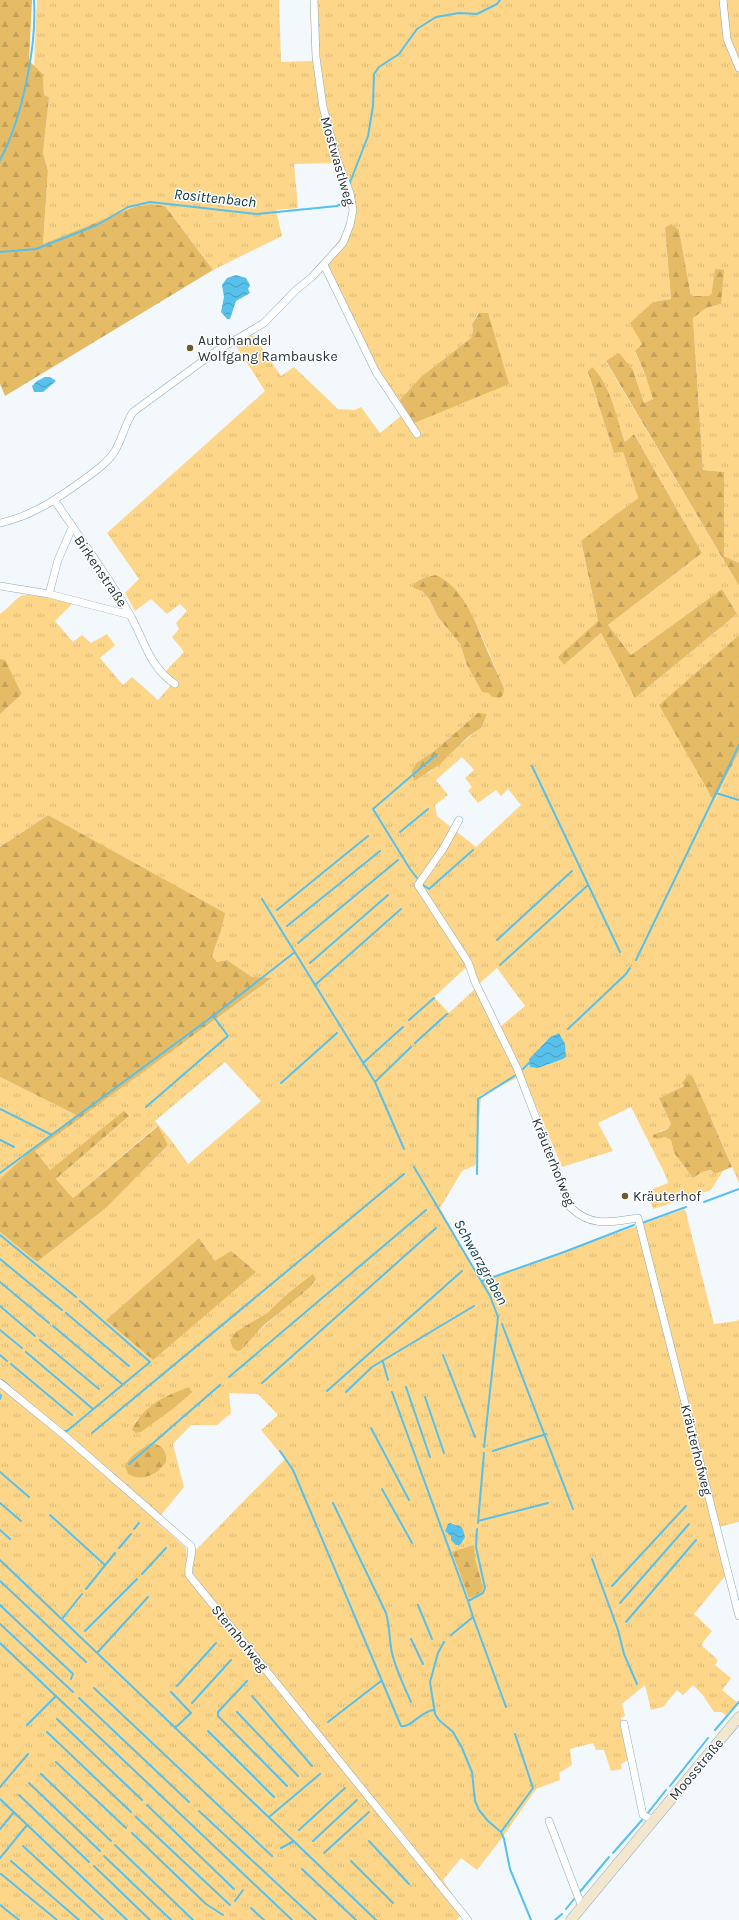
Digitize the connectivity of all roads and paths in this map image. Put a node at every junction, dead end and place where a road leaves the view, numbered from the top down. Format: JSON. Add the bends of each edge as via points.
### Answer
{"nodes":[{"id":1,"x":314,"y":0,"type":"edge"},
{"id":2,"x":723,"y":0,"type":"edge"},
{"id":3,"x":739,"y":68,"type":"edge"},
{"id":4,"x":324,"y":265,"type":"junction"},
{"id":5,"x":417,"y":434,"type":"dead end"},
{"id":6,"x":55,"y":501,"type":"junction"},
{"id":7,"x":0,"y":523,"type":"edge"},
{"id":8,"x":72,"y":528,"type":"junction"},
{"id":9,"x":0,"y":586,"type":"edge"},
{"id":10,"x":49,"y":594,"type":"junction"},
{"id":11,"x":130,"y":615,"type":"junction"},
{"id":12,"x":175,"y":684,"type":"dead end"},
{"id":13,"x":459,"y":820,"type":"dead end"},
{"id":14,"x":0,"y":1383,"type":"edge"},
{"id":15,"x":739,"y":1616,"type":"edge"},
{"id":16,"x":739,"y":1717,"type":"edge"},
{"id":17,"x":624,"y":1724,"type":"dead end"},
{"id":18,"x":654,"y":1820,"type":"junction"},
{"id":19,"x":549,"y":1821,"type":"dead end"},
{"id":20,"x":582,"y":1907,"type":"junction"},
{"id":21,"x":468,"y":1920,"type":"edge"},
{"id":22,"x":572,"y":1920,"type":"edge"}],
"edges":[{"from":1,"to":4,"type":"street","name":"Mostwastlweg","via":[[316,57],[323,107],[337,159],[348,184],[353,210],[343,244]]},
{"from":2,"to":3,"type":"street","via":[[727,40]]},
{"from":4,"to":5,"type":"street","via":[[376,372]]},
{"from":4,"to":6,"type":"street","via":[[264,323],[215,352],[133,412],[115,450],[105,464]]},
{"from":6,"to":7,"type":"street"},
{"from":6,"to":8,"type":"street","name":"Birkenstraße"},
{"from":8,"to":10,"type":"street","name":"Birkenstraße","via":[[58,560]]},
{"from":8,"to":11,"type":"street","name":"Birkenstraße"},
{"from":9,"to":10,"type":"street","name":"Birkenstraße"},
{"from":10,"to":11,"type":"street","name":"Birkenstraße"},
{"from":11,"to":12,"type":"street","name":"Birkenstraße","via":[[146,652],[162,674]]},
{"from":13,"to":15,"type":"street","name":"Kräuterhofweg","via":[[418,885],[468,962],[475,982],[517,1068],[570,1207],[578,1215],[594,1222],[638,1218]]},
{"from":14,"to":21,"type":"street","name":"Sternhofweg","via":[[191,1546],[193,1551],[187,1568],[189,1575]]},
{"from":16,"to":18,"type":"street","name":"Moosstraße"},
{"from":17,"to":18,"type":"street","via":[[643,1815]]},
{"from":18,"to":20,"type":"street","name":"Moosstraße"},
{"from":19,"to":20,"type":"street"},
{"from":20,"to":22,"type":"street","name":"Moosstraße"}]}
